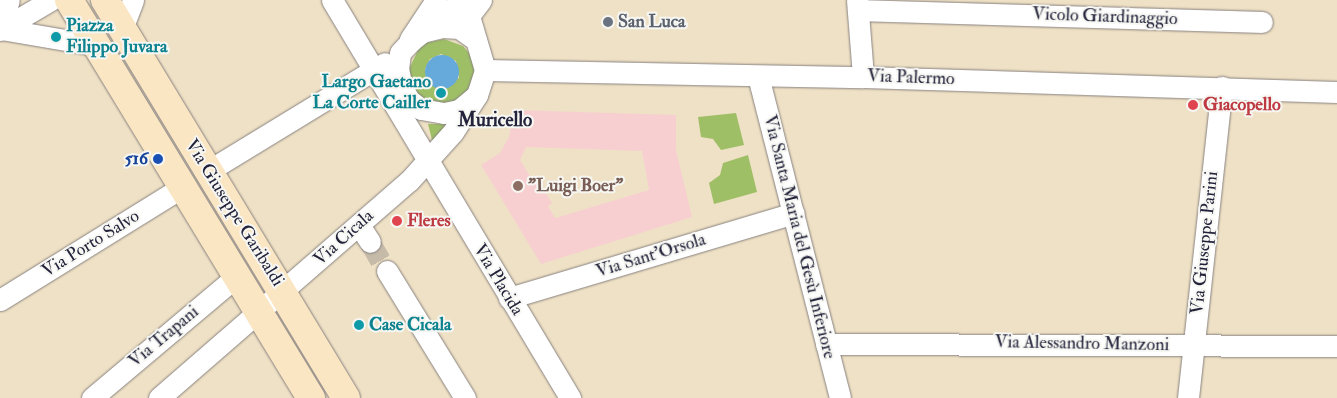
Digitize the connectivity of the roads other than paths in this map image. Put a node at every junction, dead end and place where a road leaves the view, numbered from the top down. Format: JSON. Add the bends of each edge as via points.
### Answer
{"nodes":[{"id":1,"x":10,"y":0,"type":"edge"},
{"id":2,"x":51,"y":0,"type":"edge"},
{"id":3,"x":69,"y":0,"type":"edge"},
{"id":4,"x":105,"y":0,"type":"edge"},
{"id":5,"x":133,"y":0,"type":"edge"},
{"id":6,"x":332,"y":0,"type":"edge"},
{"id":7,"x":436,"y":0,"type":"edge"},
{"id":8,"x":468,"y":3,"type":"edge"},
{"id":9,"x":857,"y":5,"type":"edge"},
{"id":10,"x":1262,"y":22,"type":"dead end"},
{"id":11,"x":1,"y":29,"type":"edge"},
{"id":12,"x":122,"y":29,"type":"junction"},
{"id":13,"x":422,"y":32,"type":"junction"},
{"id":14,"x":476,"y":40,"type":"junction"},
{"id":15,"x":95,"y":45,"type":"junction"},
{"id":16,"x":400,"y":53,"type":"junction"},
{"id":17,"x":374,"y":70,"type":"junction"},
{"id":18,"x":486,"y":70,"type":"junction"},
{"id":19,"x":758,"y":76,"type":"junction"},
{"id":20,"x":863,"y":77,"type":"junction"},
{"id":21,"x":1222,"y":87,"type":"junction"},
{"id":22,"x":1337,"y":92,"type":"edge"},
{"id":23,"x":477,"y":95,"type":"junction"},
{"id":24,"x":409,"y":100,"type":"junction"},
{"id":25,"x":427,"y":162,"type":"junction"},
{"id":26,"x":208,"y":171,"type":"junction"},
{"id":27,"x":182,"y":188,"type":"junction"},
{"id":28,"x":794,"y":213,"type":"junction"},
{"id":29,"x":387,"y":270,"type":"tunnel mouth"},
{"id":30,"x":237,"y":276,"type":"junction"},
{"id":31,"x":283,"y":293,"type":"junction"},
{"id":32,"x":509,"y":298,"type":"junction"},
{"id":33,"x":0,"y":300,"type":"edge"},
{"id":34,"x":260,"y":313,"type":"junction"},
{"id":35,"x":826,"y":344,"type":"junction"},
{"id":36,"x":1194,"y":346,"type":"junction"},
{"id":37,"x":1337,"y":346,"type":"edge"},
{"id":38,"x":92,"y":398,"type":"edge"},
{"id":39,"x":159,"y":398,"type":"edge"},
{"id":40,"x":311,"y":398,"type":"edge"},
{"id":41,"x":346,"y":398,"type":"edge"},
{"id":42,"x":465,"y":398,"type":"edge"},
{"id":43,"x":570,"y":398,"type":"edge"},
{"id":44,"x":840,"y":398,"type":"edge"},
{"id":45,"x":1188,"y":398,"type":"edge"}],
"edges":[{"from":1,"to":11,"type":"street"},
{"from":2,"to":11,"type":"street"},
{"from":3,"to":15,"type":"main road","name":"Via Giuseppe Garibaldi"},
{"from":4,"to":12,"type":"main road","name":"Via Giuseppe Garibaldi"},
{"from":5,"to":12,"type":"street"},
{"from":6,"to":17,"type":"street"},
{"from":7,"to":16,"type":"street"},
{"from":8,"to":13,"type":"street"},
{"from":8,"to":14,"type":"street"},
{"from":9,"to":10,"type":"street","name":"Vicolo Giardinaggio"},
{"from":9,"to":20,"type":"street"},
{"from":11,"to":15,"type":"street"},
{"from":12,"to":26,"type":"main road","name":"Via Giuseppe Garibaldi"},
{"from":13,"to":14,"type":"street","via":[[442,27],[459,28]]},
{"from":13,"to":16,"type":"street"},
{"from":14,"to":18,"type":"street"},
{"from":15,"to":27,"type":"main road","name":"Via Giuseppe Garibaldi"},
{"from":16,"to":17,"type":"street"},
{"from":16,"to":24,"type":"street","via":[[398,75]]},
{"from":17,"to":24,"type":"street"},
{"from":17,"to":25,"type":"street","name":"Via Placida"},
{"from":17,"to":26,"type":"street"},
{"from":18,"to":19,"type":"street","name":"Via Palermo"},
{"from":18,"to":23,"type":"street"},
{"from":19,"to":20,"type":"street","name":"Via Palermo"},
{"from":19,"to":28,"type":"street","name":"Via Santa Maria del Gesù Inferiore"},
{"from":20,"to":21,"type":"street","name":"Via Palermo"},
{"from":21,"to":22,"type":"street","name":"Via Palermo"},
{"from":21,"to":36,"type":"street","name":"Via Giuseppe Parini"},
{"from":23,"to":24,"type":"street","via":[[459,110],[444,113],[421,109]]},
{"from":23,"to":25,"type":"street","name":"Via Cicala","via":[[468,112]]},
{"from":25,"to":31,"type":"street","name":"Via Cicala","via":[[365,233]]},
{"from":25,"to":32,"type":"street","name":"Via Placida"},
{"from":26,"to":31,"type":"main road","name":"Via Giuseppe Garibaldi"},
{"from":27,"to":30,"type":"main road","name":"Via Giuseppe Garibaldi"},
{"from":27,"to":33,"type":"street","name":"Via Porto Salvo"},
{"from":28,"to":32,"type":"street","name":"Via Sant'Orsola"},
{"from":28,"to":35,"type":"street","name":"Via Santa Maria del Gesù Inferiore"},
{"from":29,"to":42,"type":"street"},
{"from":30,"to":31,"type":"main road"},
{"from":30,"to":34,"type":"main road","name":"Via Giuseppe Garibaldi"},
{"from":30,"to":38,"type":"street","name":"Via Trapani"},
{"from":31,"to":34,"type":"street","name":"Via Cicala"},
{"from":31,"to":41,"type":"main road","name":"Via Giuseppe Garibaldi"},
{"from":32,"to":43,"type":"street","name":"Via Placida"},
{"from":34,"to":39,"type":"street"},
{"from":34,"to":40,"type":"main road","name":"Via Giuseppe Garibaldi"},
{"from":35,"to":36,"type":"street","name":"Via Alessandro Manzoni"},
{"from":35,"to":44,"type":"street","name":"Via Santa Maria del Gesù Inferiore"},
{"from":36,"to":37,"type":"street","name":"Via Alessandro Manzoni"},
{"from":36,"to":45,"type":"street","name":"Via Giuseppe Parini"}]}
